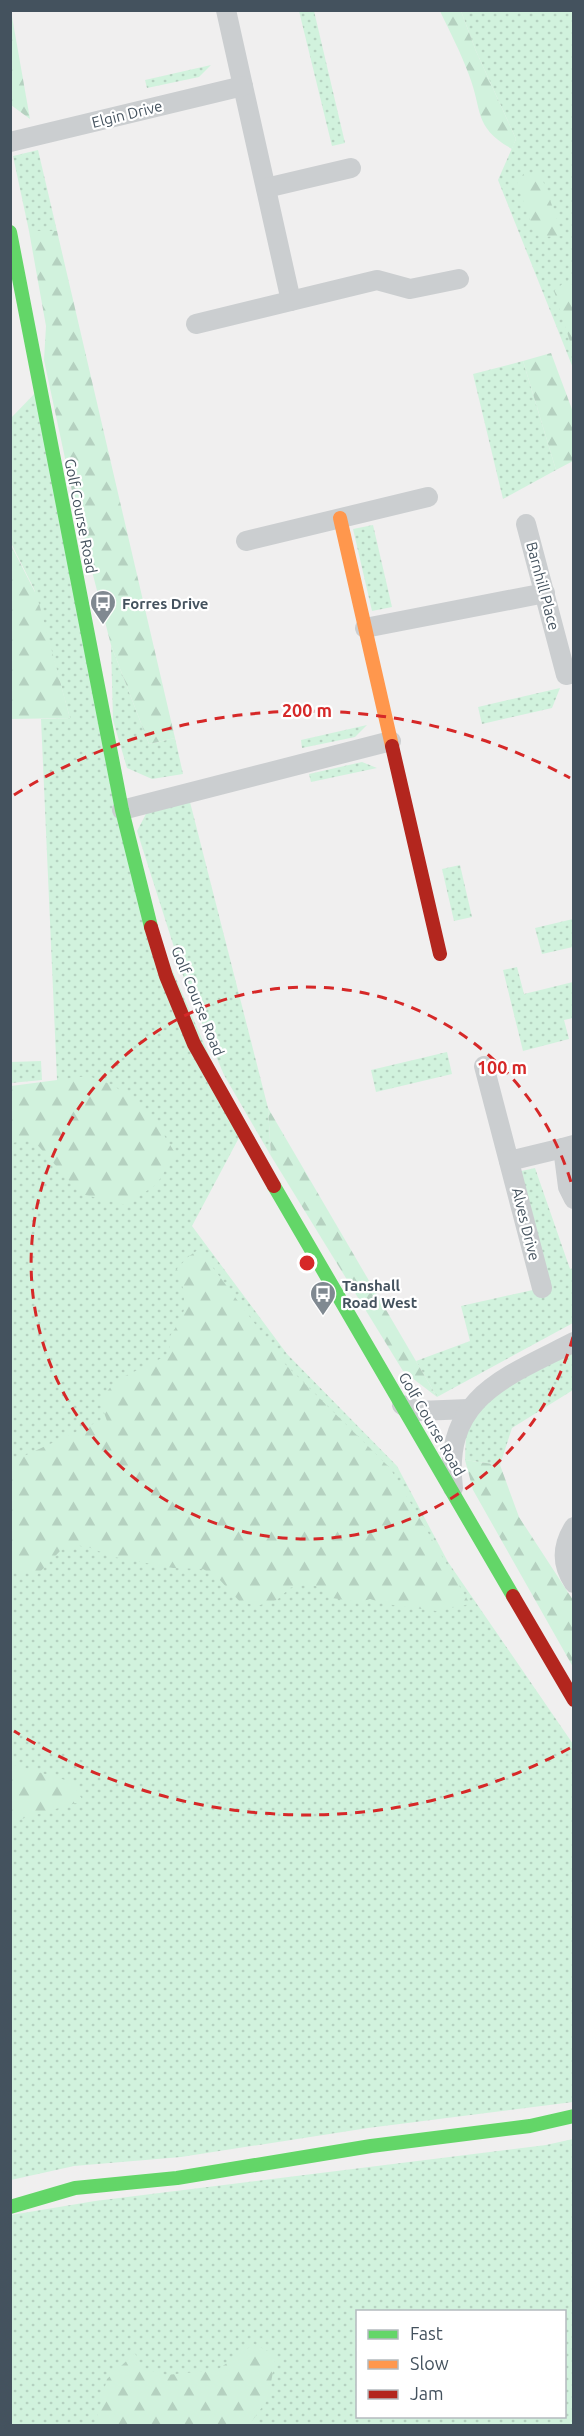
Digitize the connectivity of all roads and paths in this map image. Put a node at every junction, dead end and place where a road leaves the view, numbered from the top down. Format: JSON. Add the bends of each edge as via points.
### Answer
{"nodes":[{"id":1,"x":226,"y":10,"type":"edge"},
{"id":2,"x":243,"y":86,"type":"junction"},
{"id":3,"x":10,"y":142,"type":"edge"},
{"id":4,"x":351,"y":168,"type":"dead end"},
{"id":5,"x":266,"y":188,"type":"junction"},
{"id":6,"x":10,"y":232,"type":"edge"},
{"id":7,"x":459,"y":279,"type":"dead end"},
{"id":8,"x":291,"y":301,"type":"junction"},
{"id":9,"x":196,"y":324,"type":"dead end"},
{"id":10,"x":428,"y":497,"type":"dead end"},
{"id":11,"x":340,"y":518,"type":"junction"},
{"id":12,"x":526,"y":524,"type":"dead end"},
{"id":13,"x":246,"y":541,"type":"dead end"},
{"id":14,"x":545,"y":593,"type":"junction"},
{"id":15,"x":365,"y":628,"type":"junction"},
{"id":16,"x":573,"y":673,"type":"edge"},
{"id":17,"x":391,"y":741,"type":"junction"},
{"id":18,"x":122,"y":810,"type":"junction"},
{"id":19,"x":440,"y":954,"type":"dead end"},
{"id":20,"x":484,"y":1066,"type":"dead end"},
{"id":21,"x":568,"y":1146,"type":"edge"},
{"id":22,"x":509,"y":1161,"type":"junction"},
{"id":23,"x":573,"y":1199,"type":"edge"},
{"id":24,"x":542,"y":1288,"type":"dead end"},
{"id":25,"x":573,"y":1342,"type":"edge"},
{"id":26,"x":402,"y":1406,"type":"junction"},
{"id":27,"x":469,"y":1408,"type":"junction"},
{"id":28,"x":454,"y":1497,"type":"junction"},
{"id":29,"x":573,"y":1527,"type":"edge"},
{"id":30,"x":573,"y":1583,"type":"edge"},
{"id":31,"x":573,"y":1700,"type":"edge"},
{"id":32,"x":573,"y":2116,"type":"edge"},
{"id":33,"x":10,"y":2207,"type":"edge"}],
"edges":[{"from":1,"to":2,"type":"street"},
{"from":2,"to":3,"type":"street","name":"Elgin Drive"},
{"from":2,"to":5,"type":"street"},
{"from":4,"to":5,"type":"street"},
{"from":5,"to":8,"type":"street"},
{"from":6,"to":18,"type":"street","name":"Golf Course Road"},
{"from":7,"to":8,"type":"street","via":[[410,289],[377,280]]},
{"from":8,"to":9,"type":"street"},
{"from":10,"to":11,"type":"street"},
{"from":11,"to":13,"type":"street"},
{"from":11,"to":15,"type":"street"},
{"from":12,"to":14,"type":"street","name":"Barnhill Place"},
{"from":14,"to":15,"type":"street"},
{"from":14,"to":16,"type":"street","name":"Barnhill Place","via":[[566,675]]},
{"from":15,"to":17,"type":"street"},
{"from":17,"to":18,"type":"street"},
{"from":17,"to":19,"type":"street"},
{"from":18,"to":26,"type":"street","name":"Golf Course Road","via":[[166,976],[194,1044]]},
{"from":20,"to":22,"type":"street","name":"Alves Drive"},
{"from":21,"to":22,"type":"street"},
{"from":21,"to":23,"type":"street","via":[[568,1187]]},
{"from":22,"to":24,"type":"street","name":"Alves Drive"},
{"from":25,"to":27,"type":"street","via":[[498,1383]]},
{"from":26,"to":27,"type":"street","via":[[419,1411]]},
{"from":26,"to":28,"type":"street","name":"Golf Course Road"},
{"from":27,"to":28,"type":"street","via":[[453,1449]]},
{"from":28,"to":31,"type":"street","name":"Golf Course Road"},
{"from":29,"to":30,"type":"street","via":[[564,1547]]},
{"from":32,"to":33,"type":"street","via":[[530,2126],[371,2146],[177,2178],[75,2188]]}]}
